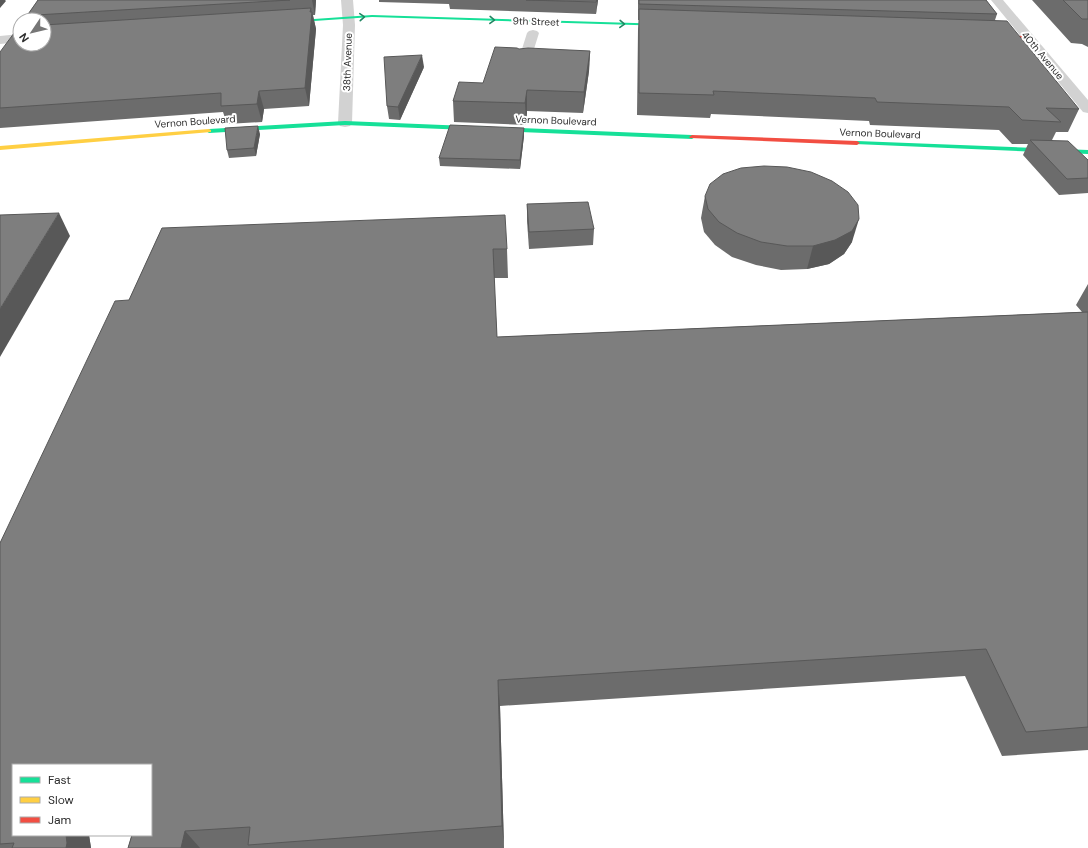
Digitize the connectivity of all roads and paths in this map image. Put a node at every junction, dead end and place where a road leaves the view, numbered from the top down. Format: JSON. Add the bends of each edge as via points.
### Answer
{"nodes":[{"id":1,"x":347,"y":0,"type":"edge"},
{"id":2,"x":997,"y":0,"type":"edge"},
{"id":3,"x":347,"y":18,"type":"junction"},
{"id":4,"x":536,"y":21,"type":"junction"},
{"id":5,"x":277,"y":22,"type":"edge"},
{"id":6,"x":680,"y":26,"type":"edge"},
{"id":7,"x":982,"y":35,"type":"edge"},
{"id":8,"x":1028,"y":37,"type":"junction"},
{"id":9,"x":12,"y":39,"type":"edge"},
{"id":10,"x":0,"y":40,"type":"edge"},
{"id":11,"x":523,"y":65,"type":"edge"},
{"id":12,"x":1088,"y":109,"type":"edge"},
{"id":13,"x":345,"y":123,"type":"junction"},
{"id":14,"x":0,"y":148,"type":"edge"},
{"id":15,"x":1088,"y":152,"type":"edge"}],
"edges":[{"from":1,"to":3,"type":"street","name":"38th Avenue"},
{"from":2,"to":8,"type":"street","name":"40th Avenue"},
{"from":3,"to":4,"type":"main road","name":"9th Street","one_way":true,"via":[[372,16]]},
{"from":3,"to":5,"type":"main road","name":"9th Street"},
{"from":3,"to":13,"type":"street","name":"38th Avenue","via":[[349,25]]},
{"from":4,"to":6,"type":"main road","name":"9th Street","one_way":true},
{"from":4,"to":11,"type":"lane"},
{"from":7,"to":8,"type":"main road"},
{"from":8,"to":12,"type":"street","name":"40th Avenue"},
{"from":9,"to":10,"type":"street"},
{"from":13,"to":14,"type":"main road","name":"Vernon Boulevard"},
{"from":13,"to":15,"type":"main road","name":"Vernon Boulevard"}]}
